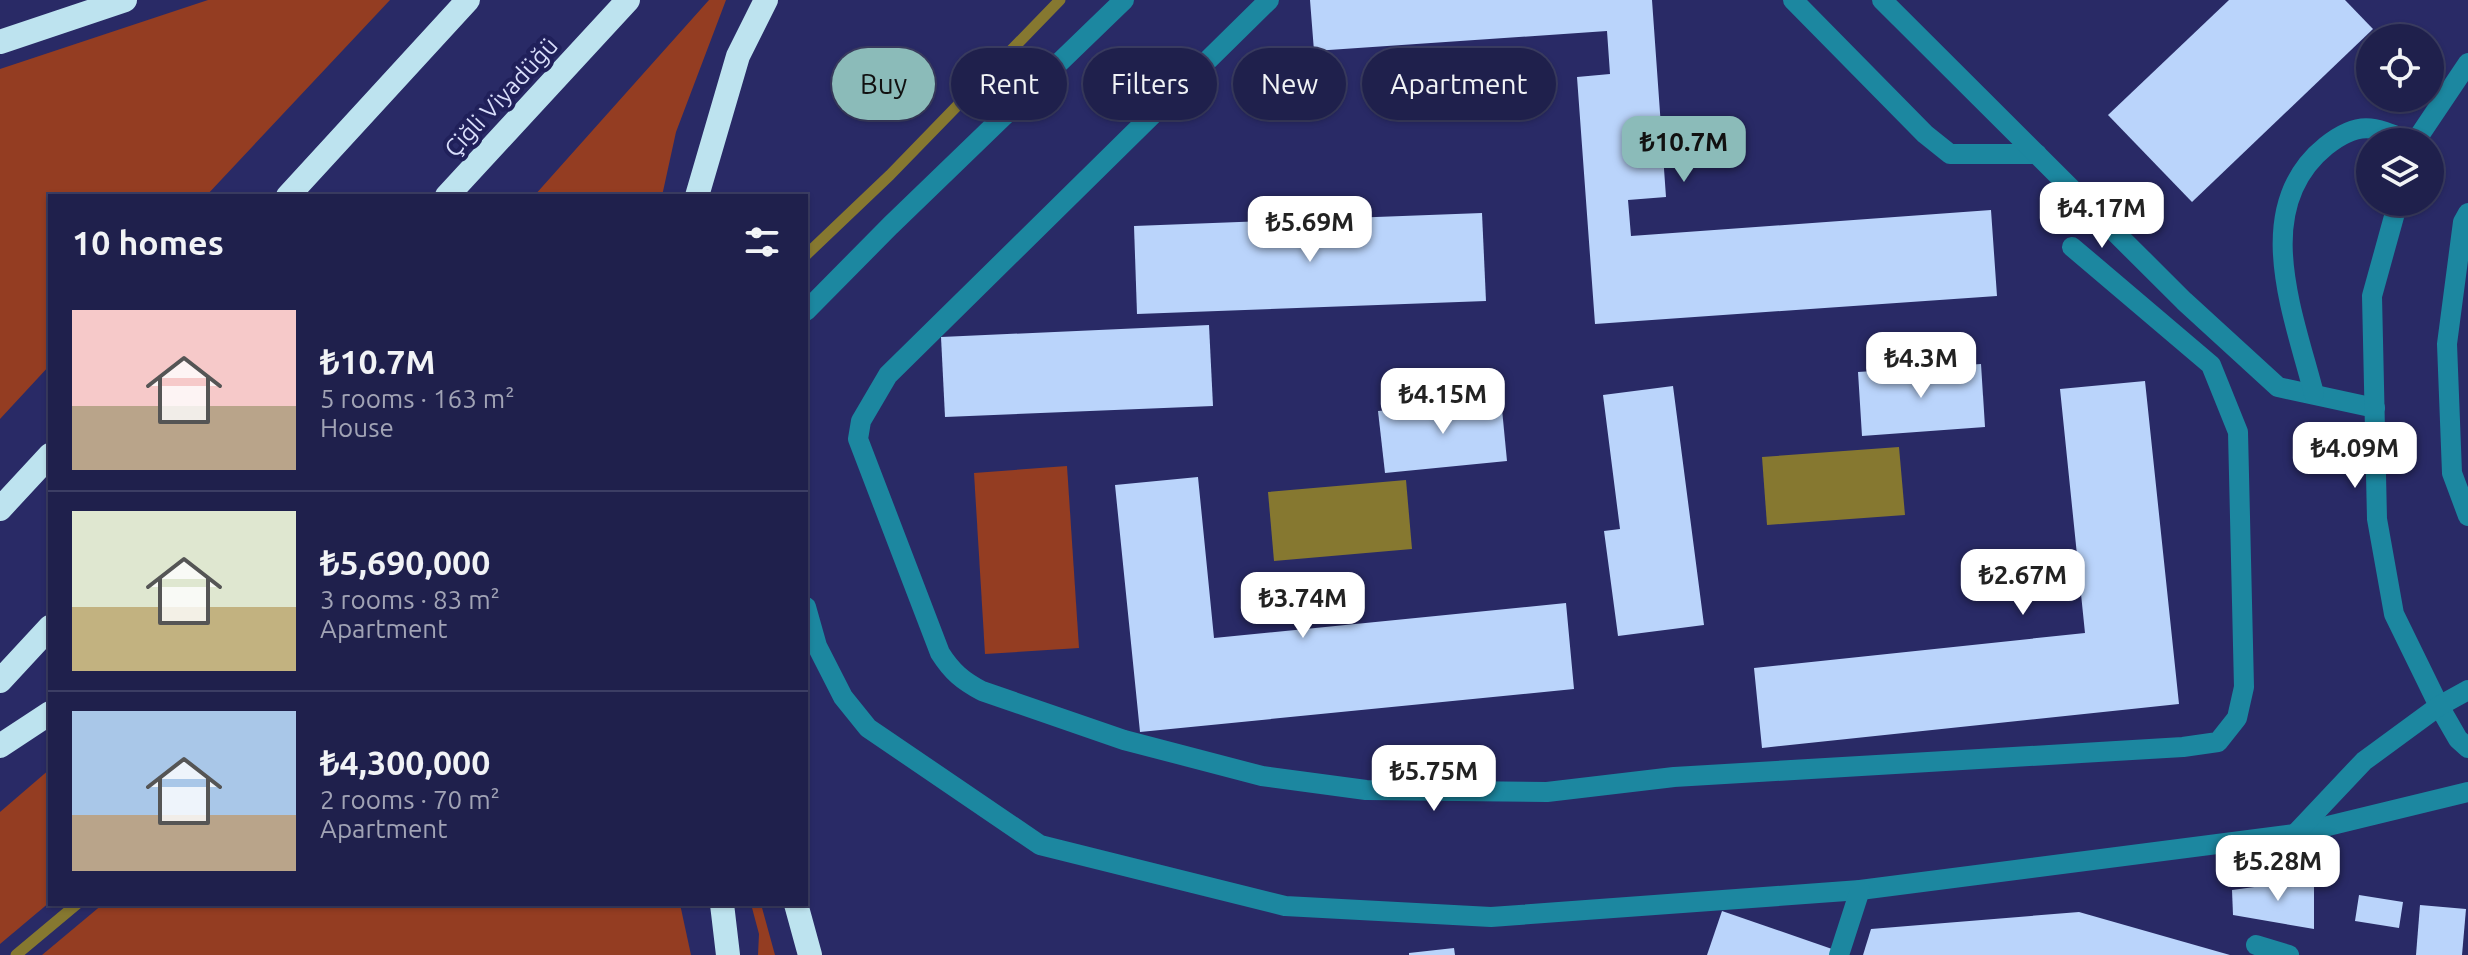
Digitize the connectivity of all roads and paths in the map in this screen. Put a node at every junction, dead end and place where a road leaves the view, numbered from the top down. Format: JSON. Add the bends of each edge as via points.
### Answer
{"nodes":[{"id":1,"x":125,"y":0,"type":"edge"},
{"id":2,"x":468,"y":0,"type":"edge"},
{"id":3,"x":628,"y":0,"type":"edge"},
{"id":4,"x":766,"y":0,"type":"edge"},
{"id":5,"x":1124,"y":0,"type":"edge"},
{"id":6,"x":1269,"y":0,"type":"edge"},
{"id":7,"x":1793,"y":0,"type":"edge"},
{"id":8,"x":1882,"y":0,"type":"edge"},
{"id":9,"x":0,"y":42,"type":"edge"},
{"id":10,"x":2468,"y":63,"type":"edge"},
{"id":11,"x":2423,"y":128,"type":"edge"},
{"id":12,"x":2356,"y":131,"type":"edge"},
{"id":13,"x":2037,"y":154,"type":"junction"},
{"id":14,"x":290,"y":194,"type":"edge"},
{"id":15,"x":449,"y":194,"type":"edge"},
{"id":16,"x":698,"y":194,"type":"edge"},
{"id":17,"x":2468,"y":213,"type":"edge"},
{"id":18,"x":2394,"y":216,"type":"edge"},
{"id":19,"x":2072,"y":247,"type":"dead end"},
{"id":20,"x":808,"y":309,"type":"edge"},
{"id":21,"x":2314,"y":394,"type":"junction"},
{"id":22,"x":2375,"y":408,"type":"junction"},
{"id":23,"x":48,"y":457,"type":"edge"},
{"id":24,"x":0,"y":509,"type":"edge"},
{"id":25,"x":2468,"y":516,"type":"edge"},
{"id":26,"x":808,"y":614,"type":"edge"},
{"id":27,"x":48,"y":629,"type":"edge"},
{"id":28,"x":0,"y":681,"type":"edge"},
{"id":29,"x":2468,"y":690,"type":"edge"},
{"id":30,"x":2439,"y":706,"type":"junction"},
{"id":31,"x":48,"y":714,"type":"edge"},
{"id":32,"x":0,"y":746,"type":"edge"},
{"id":33,"x":2468,"y":748,"type":"edge"},
{"id":34,"x":2468,"y":792,"type":"edge"},
{"id":35,"x":2295,"y":834,"type":"junction"},
{"id":36,"x":1860,"y":890,"type":"junction"},
{"id":37,"x":722,"y":906,"type":"edge"},
{"id":38,"x":797,"y":906,"type":"edge"},
{"id":39,"x":2256,"y":945,"type":"dead end"},
{"id":40,"x":728,"y":955,"type":"edge"},
{"id":41,"x":810,"y":955,"type":"edge"},
{"id":42,"x":1839,"y":955,"type":"edge"},
{"id":43,"x":2289,"y":955,"type":"edge"}],
"edges":[{"from":1,"to":9,"type":"highway"},
{"from":2,"to":14,"type":"highway"},
{"from":3,"to":15,"type":"highway","name":"Çiğli Viyadüğü"},
{"from":4,"to":16,"type":"highway","via":[[738,56]]},
{"from":5,"to":20,"type":"street"},
{"from":6,"to":19,"type":"street","via":[[888,375],[861,421],[858,439],[950,670],[982,691],[1124,740],[1262,776],[1366,790],[1547,792],[1674,777],[2218,742],[2237,718],[2244,687],[2238,432],[2211,365]]},
{"from":7,"to":13,"type":"street","via":[[1950,154]]},
{"from":8,"to":13,"type":"street"},
{"from":10,"to":11,"type":"street"},
{"from":12,"to":21,"type":"street","via":[[2319,152],[2302,171],[2290,192],[2282,226],[2289,296]]},
{"from":13,"to":21,"type":"street","via":[[2278,387]]},
{"from":17,"to":25,"type":"street","via":[[2447,344],[2452,473]]},
{"from":18,"to":22,"type":"street","via":[[2372,296]]},
{"from":21,"to":22,"type":"street"},
{"from":22,"to":30,"type":"street","via":[[2377,519],[2394,614]]},
{"from":23,"to":24,"type":"highway"},
{"from":26,"to":36,"type":"street","via":[[817,646],[843,697],[868,728],[1040,845],[1285,906],[1491,917]]},
{"from":27,"to":28,"type":"highway"},
{"from":29,"to":30,"type":"street"},
{"from":30,"to":33,"type":"street"},
{"from":30,"to":35,"type":"street","via":[[2364,761]]},
{"from":31,"to":32,"type":"highway"},
{"from":34,"to":35,"type":"street"},
{"from":35,"to":36,"type":"street"},
{"from":36,"to":42,"type":"street"},
{"from":37,"to":40,"type":"highway"},
{"from":38,"to":41,"type":"highway"},
{"from":39,"to":43,"type":"street"}]}
